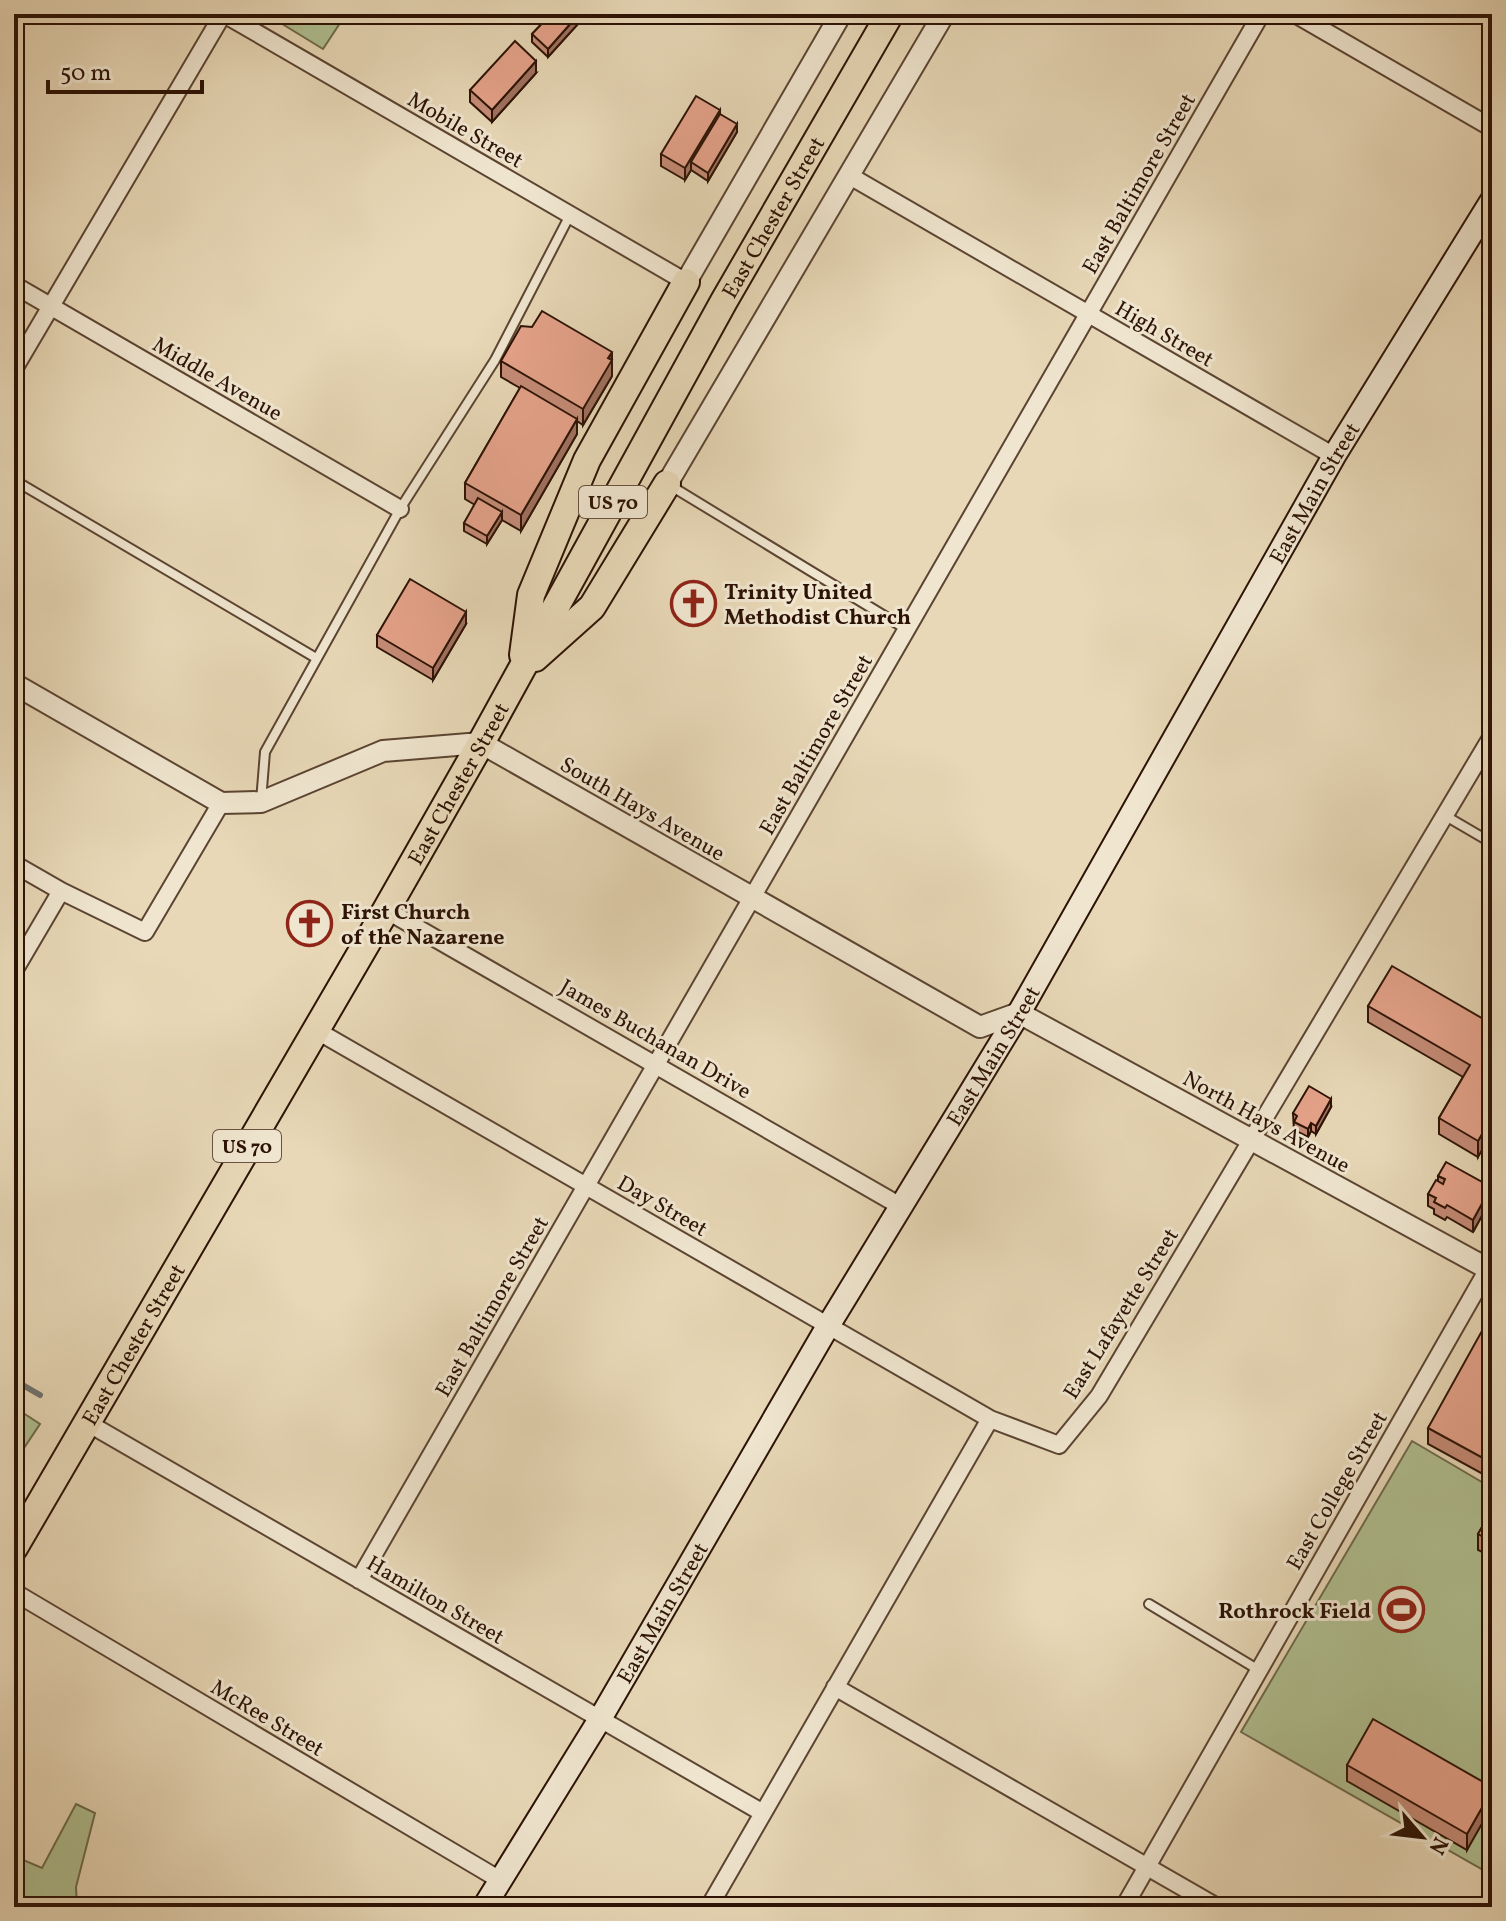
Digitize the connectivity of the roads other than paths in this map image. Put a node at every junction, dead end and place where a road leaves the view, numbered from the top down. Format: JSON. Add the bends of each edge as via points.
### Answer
{"nodes":[{"id":1,"x":223,"y":14,"type":"edge"},
{"id":2,"x":841,"y":14,"type":"edge"},
{"id":3,"x":890,"y":14,"type":"edge"},
{"id":4,"x":944,"y":14,"type":"edge"},
{"id":5,"x":1261,"y":14,"type":"edge"},
{"id":6,"x":1295,"y":14,"type":"edge"},
{"id":7,"x":1492,"y":128,"type":"edge"},
{"id":8,"x":850,"y":176,"type":"junction"},
{"id":9,"x":1492,"y":200,"type":"edge"},
{"id":10,"x":570,"y":215,"type":"junction"},
{"id":11,"x":686,"y":282,"type":"junction"},
{"id":12,"x":14,"y":285,"type":"edge"},
{"id":13,"x":51,"y":307,"type":"junction"},
{"id":14,"x":1088,"y":314,"type":"junction"},
{"id":15,"x":14,"y":369,"type":"edge"},
{"id":16,"x":1334,"y":456,"type":"junction"},
{"id":17,"x":14,"y":480,"type":"edge"},
{"id":18,"x":667,"y":484,"type":"junction"},
{"id":19,"x":400,"y":509,"type":"junction"},
{"id":20,"x":906,"y":629,"type":"junction"},
{"id":21,"x":316,"y":658,"type":"junction"},
{"id":22,"x":521,"y":671,"type":"junction"},
{"id":23,"x":14,"y":684,"type":"edge"},
{"id":24,"x":1492,"y":736,"type":"edge"},
{"id":25,"x":481,"y":743,"type":"junction"},
{"id":26,"x":261,"y":802,"type":"junction"},
{"id":27,"x":221,"y":803,"type":"junction"},
{"id":28,"x":1444,"y":815,"type":"junction"},
{"id":29,"x":1492,"y":843,"type":"edge"},
{"id":30,"x":14,"y":864,"type":"edge"},
{"id":31,"x":61,"y":891,"type":"junction"},
{"id":32,"x":752,"y":897,"type":"junction"},
{"id":33,"x":386,"y":910,"type":"junction"},
{"id":34,"x":14,"y":971,"type":"edge"},
{"id":35,"x":1019,"y":1013,"type":"junction"},
{"id":36,"x":314,"y":1029,"type":"junction"},
{"id":37,"x":655,"y":1065,"type":"junction"},
{"id":38,"x":1251,"y":1138,"type":"junction"},
{"id":39,"x":586,"y":1186,"type":"junction"},
{"id":40,"x":902,"y":1207,"type":"junction"},
{"id":41,"x":1491,"y":1267,"type":"edge"},
{"id":42,"x":828,"y":1326,"type":"junction"},
{"id":43,"x":990,"y":1419,"type":"junction"},
{"id":44,"x":86,"y":1422,"type":"junction"},
{"id":45,"x":14,"y":1548,"type":"edge"},
{"id":46,"x":359,"y":1580,"type":"junction"},
{"id":47,"x":14,"y":1592,"type":"edge"},
{"id":48,"x":1149,"y":1604,"type":"dead end"},
{"id":49,"x":1257,"y":1669,"type":"junction"},
{"id":50,"x":835,"y":1687,"type":"junction"},
{"id":51,"x":600,"y":1719,"type":"junction"},
{"id":52,"x":763,"y":1813,"type":"junction"},
{"id":53,"x":1148,"y":1867,"type":"junction"},
{"id":54,"x":500,"y":1880,"type":"junction"},
{"id":55,"x":484,"y":1907,"type":"edge"},
{"id":56,"x":709,"y":1907,"type":"edge"},
{"id":57,"x":1124,"y":1907,"type":"edge"},
{"id":58,"x":1217,"y":1907,"type":"edge"}],
"edges":[{"from":1,"to":10,"type":"street","name":"Mobile Street"},
{"from":1,"to":13,"type":"street"},
{"from":2,"to":11,"type":"street"},
{"from":3,"to":22,"type":"highway","name":"East Chester Street","number":"US 70","via":[[705,334]]},
{"from":4,"to":8,"type":"street"},
{"from":5,"to":14,"type":"street","name":"East Baltimore Street"},
{"from":6,"to":7,"type":"street"},
{"from":8,"to":14,"type":"street","name":"High Street"},
{"from":8,"to":18,"type":"street"},
{"from":9,"to":16,"type":"main road","name":"East Main Street"},
{"from":10,"to":11,"type":"street","name":"Mobile Street"},
{"from":10,"to":19,"type":"lane","via":[[495,360]]},
{"from":11,"to":22,"type":"highway","via":[[587,460],[531,595]]},
{"from":12,"to":13,"type":"street","name":"Middle Avenue"},
{"from":13,"to":15,"type":"street"},
{"from":13,"to":19,"type":"street","name":"Middle Avenue"},
{"from":14,"to":16,"type":"street","name":"High Street"},
{"from":14,"to":20,"type":"street","name":"East Baltimore Street"},
{"from":16,"to":35,"type":"main road","name":"East Main Street"},
{"from":17,"to":21,"type":"lane"},
{"from":18,"to":20,"type":"lane"},
{"from":18,"to":22,"type":"highway","via":[[592,607]]},
{"from":19,"to":21,"type":"lane"},
{"from":20,"to":32,"type":"street","name":"East Baltimore Street"},
{"from":21,"to":26,"type":"lane","via":[[265,752]]},
{"from":22,"to":25,"type":"highway","name":"East Chester Street","number":"US 70"},
{"from":23,"to":27,"type":"street"},
{"from":24,"to":28,"type":"street","name":"East Lafayette Street"},
{"from":25,"to":26,"type":"street","via":[[383,751]]},
{"from":25,"to":32,"type":"street","name":"South Hays Avenue"},
{"from":25,"to":33,"type":"highway","name":"East Chester Street","number":"US 70"},
{"from":26,"to":27,"type":"street"},
{"from":27,"to":31,"type":"street","via":[[145,932]]},
{"from":28,"to":29,"type":"lane"},
{"from":28,"to":38,"type":"street","name":"East Lafayette Street"},
{"from":30,"to":31,"type":"street"},
{"from":31,"to":34,"type":"street"},
{"from":32,"to":35,"type":"street","name":"South Hays Avenue","via":[[980,1027]]},
{"from":32,"to":37,"type":"street","name":"East Baltimore Street"},
{"from":33,"to":36,"type":"highway","name":"East Chester Street","number":"US 70"},
{"from":33,"to":37,"type":"street","name":"James Buchanan Drive"},
{"from":35,"to":38,"type":"street","name":"North Hays Avenue"},
{"from":35,"to":40,"type":"main road","name":"East Main Street"},
{"from":36,"to":39,"type":"street","name":"Day Street"},
{"from":36,"to":44,"type":"highway","name":"East Chester Street","number":"US 70"},
{"from":37,"to":39,"type":"street","name":"East Baltimore Street"},
{"from":37,"to":40,"type":"street","name":"James Buchanan Drive"},
{"from":38,"to":41,"type":"street","name":"North Hays Avenue"},
{"from":38,"to":43,"type":"street","name":"East Lafayette Street","via":[[1099,1396],[1059,1445]]},
{"from":39,"to":42,"type":"street","name":"Day Street"},
{"from":39,"to":46,"type":"street","name":"East Baltimore Street"},
{"from":40,"to":42,"type":"main road","name":"East Main Street"},
{"from":41,"to":49,"type":"street","name":"East College Street"},
{"from":42,"to":43,"type":"street","name":"Day Street"},
{"from":42,"to":51,"type":"main road","name":"East Main Street"},
{"from":43,"to":50,"type":"street"},
{"from":44,"to":45,"type":"highway","name":"East Chester Street","number":"US 70"},
{"from":44,"to":46,"type":"street","name":"Hamilton Street"},
{"from":46,"to":51,"type":"street","name":"Hamilton Street"},
{"from":47,"to":54,"type":"street","name":"McRee Street"},
{"from":48,"to":49,"type":"lane"},
{"from":49,"to":53,"type":"street","name":"East College Street"},
{"from":50,"to":52,"type":"street"},
{"from":50,"to":53,"type":"street"},
{"from":51,"to":52,"type":"street","name":"Hamilton Street"},
{"from":51,"to":54,"type":"main road","name":"East Main Street"},
{"from":52,"to":56,"type":"street"},
{"from":53,"to":57,"type":"street","name":"East College Street"},
{"from":53,"to":58,"type":"street"},
{"from":54,"to":55,"type":"main road","name":"East Main Street"}]}
